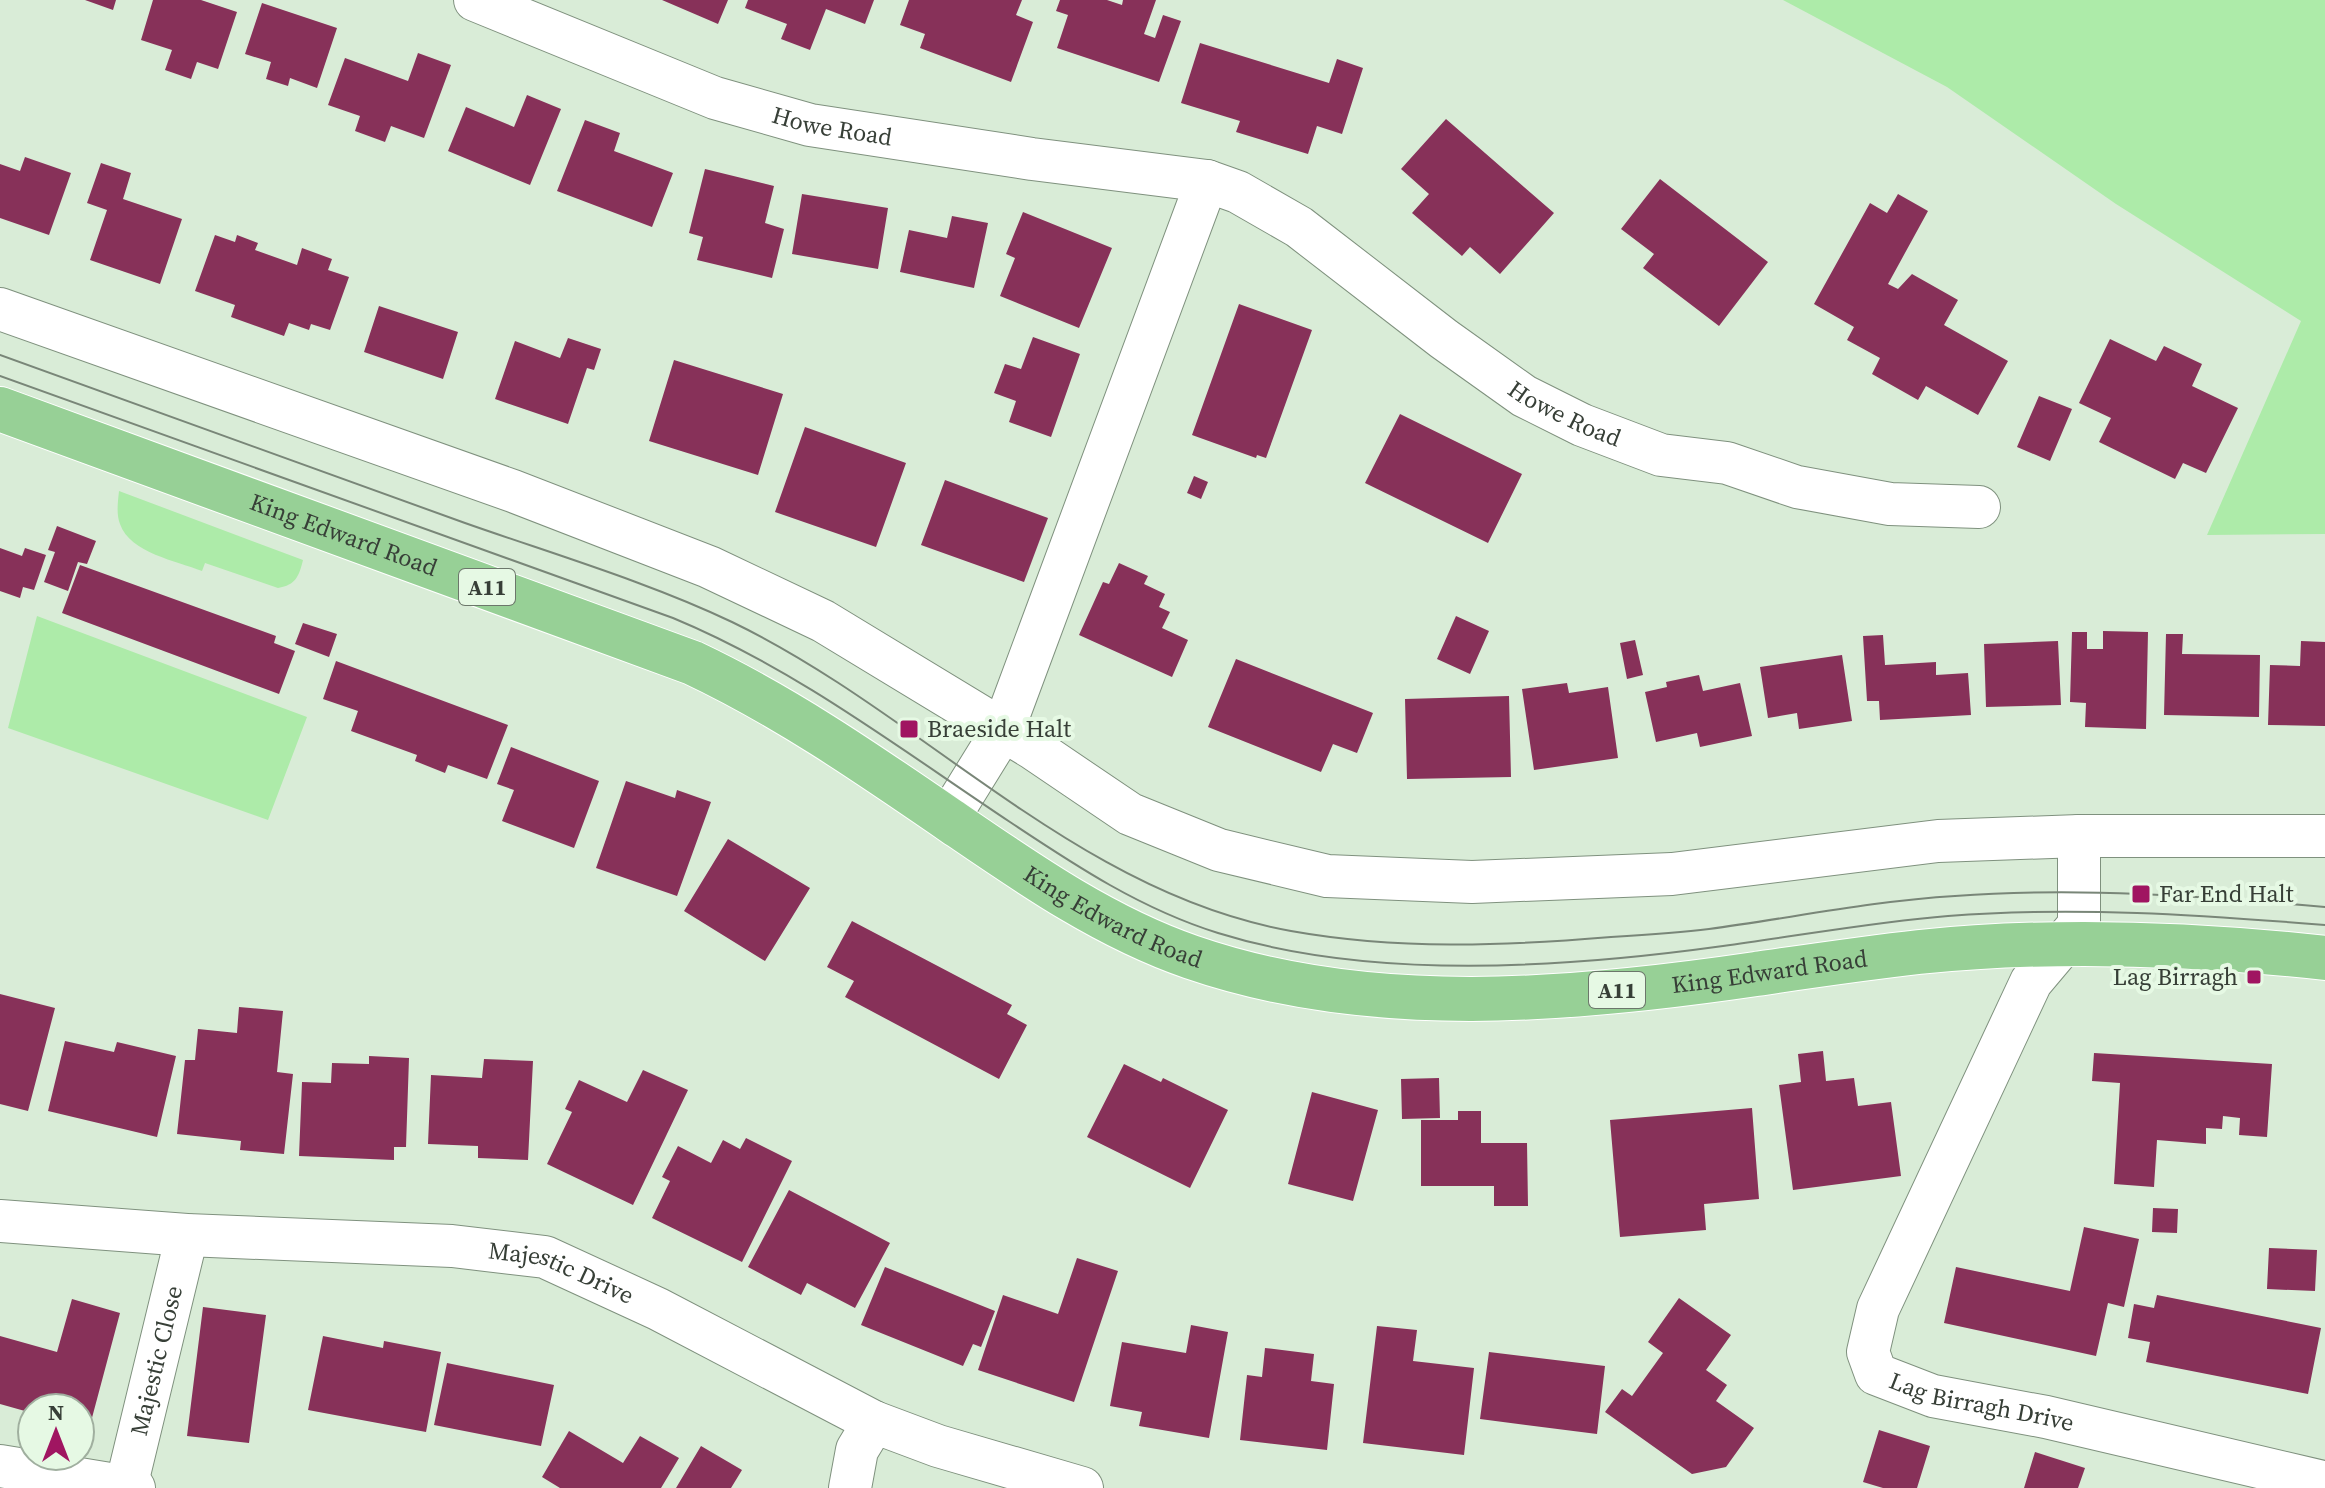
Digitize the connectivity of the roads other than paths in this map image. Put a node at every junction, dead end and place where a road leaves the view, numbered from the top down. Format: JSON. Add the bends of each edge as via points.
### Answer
{"nodes":[{"id":1,"x":475,"y":0,"type":"edge"},
{"id":2,"x":1207,"y":181,"type":"junction"},
{"id":3,"x":0,"y":309,"type":"edge"},
{"id":4,"x":0,"y":409,"type":"edge"},
{"id":5,"x":1979,"y":507,"type":"dead end"},
{"id":6,"x":1003,"y":730,"type":"junction"},
{"id":7,"x":948,"y":819,"type":"junction"},
{"id":8,"x":2079,"y":836,"type":"junction"},
{"id":9,"x":2325,"y":836,"type":"edge"},
{"id":10,"x":2065,"y":943,"type":"junction"},
{"id":11,"x":2325,"y":958,"type":"edge"},
{"id":12,"x":0,"y":1221,"type":"edge"},
{"id":13,"x":187,"y":1235,"type":"junction"},
{"id":14,"x":874,"y":1422,"type":"junction"},
{"id":15,"x":0,"y":1466,"type":"edge"},
{"id":16,"x":2323,"y":1482,"type":"dead end"},
{"id":17,"x":130,"y":1487,"type":"edge"},
{"id":18,"x":850,"y":1488,"type":"edge"},
{"id":19,"x":1082,"y":1488,"type":"edge"}],
"edges":[{"from":1,"to":2,"type":"street","name":"Howe Road","via":[[715,98],[810,125]]},
{"from":2,"to":5,"type":"street","name":"Howe Road","via":[[1238,192],[1299,227],[1524,396],[1582,425],[1661,455],[1727,463],[1797,487],[1890,504]]},
{"from":2,"to":6,"type":"street"},
{"from":3,"to":6,"type":"street","via":[[513,491],[709,567],[823,621]]},
{"from":4,"to":7,"type":"main road","name":"King Edward Road","number":"A11","via":[[693,663],[778,707]]},
{"from":6,"to":7,"type":"street"},
{"from":6,"to":8,"type":"street","via":[[1130,814],[1219,850],[1327,876],[1472,882],[1672,874],[1938,841]]},
{"from":7,"to":10,"type":"main road","name":"King Edward Road","number":"A11","via":[[1024,871],[1149,941],[1236,971],[1341,991],[1452,998],[1582,993],[1921,952]]},
{"from":8,"to":9,"type":"street"},
{"from":8,"to":10,"type":"street","name":"Lag Birragh Drive","via":[[2079,925]]},
{"from":10,"to":11,"type":"main road","name":"King Edward Road","number":"A11"},
{"from":10,"to":16,"type":"street","name":"Lag Birragh Drive","via":[[2031,982],[1878,1309],[1868,1352],[1876,1374],[1933,1396]]},
{"from":12,"to":13,"type":"street","name":"Majestic Drive"},
{"from":13,"to":14,"type":"street","name":"Majestic Drive","via":[[452,1246],[545,1257],[658,1309]]},
{"from":13,"to":17,"type":"street","name":"Majestic Close"},
{"from":14,"to":18,"type":"street","via":[[857,1450]]},
{"from":14,"to":19,"type":"street","name":"Majestic Drive"},
{"from":15,"to":17,"type":"street","name":"Majestic Close"}]}
